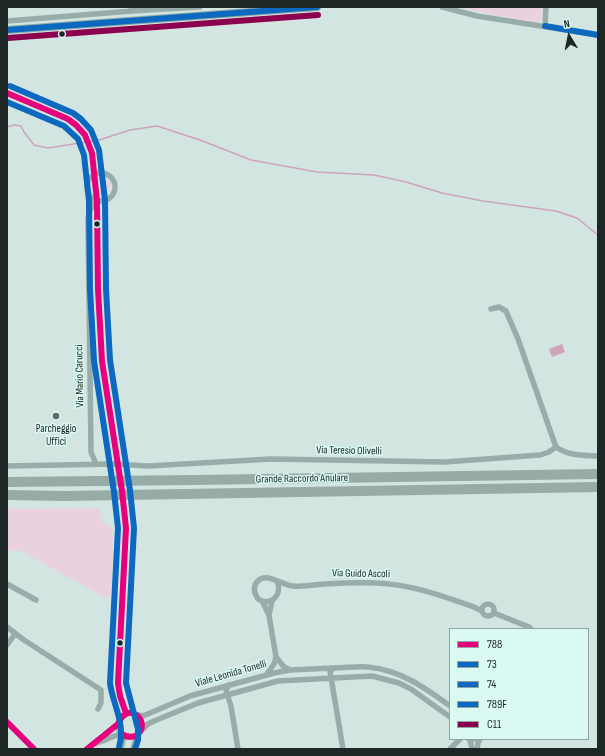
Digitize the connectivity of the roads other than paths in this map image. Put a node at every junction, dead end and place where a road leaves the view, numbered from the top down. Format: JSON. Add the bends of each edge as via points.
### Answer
{"nodes":[{"id":1,"x":200,"y":7,"type":"edge"},
{"id":2,"x":317,"y":7,"type":"edge"},
{"id":3,"x":442,"y":7,"type":"edge"},
{"id":4,"x":546,"y":7,"type":"edge"},
{"id":5,"x":131,"y":9,"type":"edge"},
{"id":6,"x":7,"y":21,"type":"edge"},
{"id":7,"x":545,"y":26,"type":"junction"},
{"id":8,"x":7,"y":30,"type":"edge"},
{"id":9,"x":598,"y":35,"type":"edge"},
{"id":10,"x":7,"y":93,"type":"edge"},
{"id":11,"x":17,"y":97,"type":"dead end"},
{"id":12,"x":95,"y":200,"type":"junction"},
{"id":13,"x":491,"y":309,"type":"dead end"},
{"id":14,"x":556,"y":447,"type":"junction"},
{"id":15,"x":598,"y":456,"type":"edge"},
{"id":16,"x":96,"y":464,"type":"junction"},
{"id":17,"x":7,"y":466,"type":"edge"},
{"id":18,"x":598,"y":474,"type":"edge"},
{"id":19,"x":7,"y":482,"type":"edge"},
{"id":20,"x":598,"y":487,"type":"edge"},
{"id":21,"x":7,"y":495,"type":"edge"},
{"id":22,"x":276,"y":581,"type":"junction"},
{"id":23,"x":7,"y":584,"type":"edge"},
{"id":24,"x":293,"y":586,"type":"junction"},
{"id":25,"x":278,"y":594,"type":"junction"},
{"id":26,"x":36,"y":600,"type":"dead end"},
{"id":27,"x":262,"y":601,"type":"junction"},
{"id":28,"x":272,"y":601,"type":"junction"},
{"id":29,"x":483,"y":609,"type":"junction"},
{"id":30,"x":494,"y":613,"type":"junction"},
{"id":31,"x":269,"y":615,"type":"junction"},
{"id":32,"x":7,"y":627,"type":"edge"},
{"id":33,"x":530,"y":628,"type":"edge"},
{"id":34,"x":15,"y":634,"type":"junction"},
{"id":35,"x":7,"y":645,"type":"edge"},
{"id":36,"x":276,"y":657,"type":"junction"},
{"id":37,"x":334,"y":668,"type":"junction"},
{"id":38,"x":290,"y":670,"type":"junction"},
{"id":39,"x":266,"y":674,"type":"junction"},
{"id":40,"x":331,"y":677,"type":"junction"},
{"id":41,"x":229,"y":685,"type":"junction"},
{"id":42,"x":227,"y":694,"type":"junction"},
{"id":43,"x":449,"y":705,"type":"edge"},
{"id":44,"x":98,"y":709,"type":"dead end"},
{"id":45,"x":138,"y":715,"type":"junction"},
{"id":46,"x":449,"y":716,"type":"edge"},
{"id":47,"x":7,"y":722,"type":"edge"},
{"id":48,"x":118,"y":724,"type":"junction"},
{"id":49,"x":142,"y":730,"type":"junction"},
{"id":50,"x":123,"y":735,"type":"junction"},
{"id":51,"x":137,"y":735,"type":"junction"},
{"id":52,"x":459,"y":740,"type":"edge"},
{"id":53,"x":96,"y":743,"type":"junction"},
{"id":54,"x":34,"y":749,"type":"edge"},
{"id":55,"x":87,"y":749,"type":"edge"},
{"id":56,"x":122,"y":749,"type":"edge"},
{"id":57,"x":133,"y":749,"type":"edge"},
{"id":58,"x":238,"y":749,"type":"edge"},
{"id":59,"x":343,"y":749,"type":"edge"},
{"id":60,"x":450,"y":749,"type":"edge"}],
"edges":[{"from":1,"to":5,"type":"street"},
{"from":2,"to":8,"type":"street"},
{"from":3,"to":7,"type":"street","via":[[477,16]]},
{"from":4,"to":7,"type":"street"},
{"from":5,"to":6,"type":"street"},
{"from":7,"to":9,"type":"street"},
{"from":10,"to":11,"type":"street"},
{"from":12,"to":12,"type":"street","via":[[105,200],[113,194],[114,183],[108,175],[96,174],[88,180],[87,192]]},
{"from":12,"to":16,"type":"street","name":"Via Mario Carucci","via":[[88,219],[91,452]]},
{"from":13,"to":14,"type":"street","via":[[499,307],[506,311]]},
{"from":14,"to":15,"type":"street","via":[[573,455]]},
{"from":14,"to":16,"type":"street","name":"Via Teresio Olivelli","via":[[540,455],[445,462],[272,459],[148,466]]},
{"from":16,"to":17,"type":"street"},
{"from":18,"to":19,"type":"highway","name":"Grande Raccordo Anulare"},
{"from":20,"to":21,"type":"highway","name":"Grande Raccordo Anulare"},
{"from":22,"to":24,"type":"street","name":"Via Guido Ascoli"},
{"from":22,"to":25,"type":"street"},
{"from":22,"to":27,"type":"street","via":[[266,577],[257,581],[255,595]]},
{"from":23,"to":26,"type":"street"},
{"from":24,"to":25,"type":"street","name":"Via Guido Ascoli"},
{"from":24,"to":29,"type":"street","name":"Via Guido Ascoli","via":[[378,583],[416,589]]},
{"from":25,"to":28,"type":"street"},
{"from":27,"to":28,"type":"street"},
{"from":27,"to":31,"type":"street"},
{"from":28,"to":31,"type":"street"},
{"from":29,"to":30,"type":"street","via":[[487,616]]},
{"from":29,"to":30,"type":"street","via":[[488,604],[492,605]]},
{"from":30,"to":33,"type":"street"},
{"from":31,"to":36,"type":"street"},
{"from":32,"to":34,"type":"street"},
{"from":34,"to":35,"type":"street"},
{"from":34,"to":44,"type":"street","via":[[101,690],[101,703]]},
{"from":36,"to":38,"type":"street"},
{"from":36,"to":39,"type":"street","via":[[272,669]]},
{"from":37,"to":38,"type":"street","name":"Viale Leonida Tonelli"},
{"from":37,"to":40,"type":"street","via":[[330,672]]},
{"from":37,"to":43,"type":"street","name":"Viale Leonida Tonelli","via":[[367,667],[388,670],[416,682]]},
{"from":38,"to":39,"type":"street","name":"Viale Leonida Tonelli"},
{"from":39,"to":41,"type":"street","name":"Viale Leonida Tonelli"},
{"from":40,"to":42,"type":"street","name":"Viale Leonida Tonelli","via":[[278,680]]},
{"from":40,"to":46,"type":"street","name":"Viale Leonida Tonelli","via":[[372,676],[399,683]]},
{"from":40,"to":59,"type":"street"},
{"from":41,"to":42,"type":"street"},
{"from":41,"to":45,"type":"street","name":"Viale Leonida Tonelli","via":[[190,696],[143,716]]},
{"from":42,"to":49,"type":"street","name":"Viale Leonida Tonelli","via":[[154,721]]},
{"from":42,"to":58,"type":"street"},
{"from":45,"to":48,"type":"street","via":[[126,713]]},
{"from":45,"to":49,"type":"street","via":[[142,722]]},
{"from":47,"to":54,"type":"street"},
{"from":48,"to":50,"type":"street"},
{"from":48,"to":53,"type":"street"},
{"from":49,"to":51,"type":"street"},
{"from":50,"to":51,"type":"street"},
{"from":50,"to":53,"type":"street","via":[[111,736]]},
{"from":50,"to":56,"type":"street"},
{"from":51,"to":57,"type":"street"},
{"from":52,"to":60,"type":"street"},
{"from":53,"to":55,"type":"street"}]}
